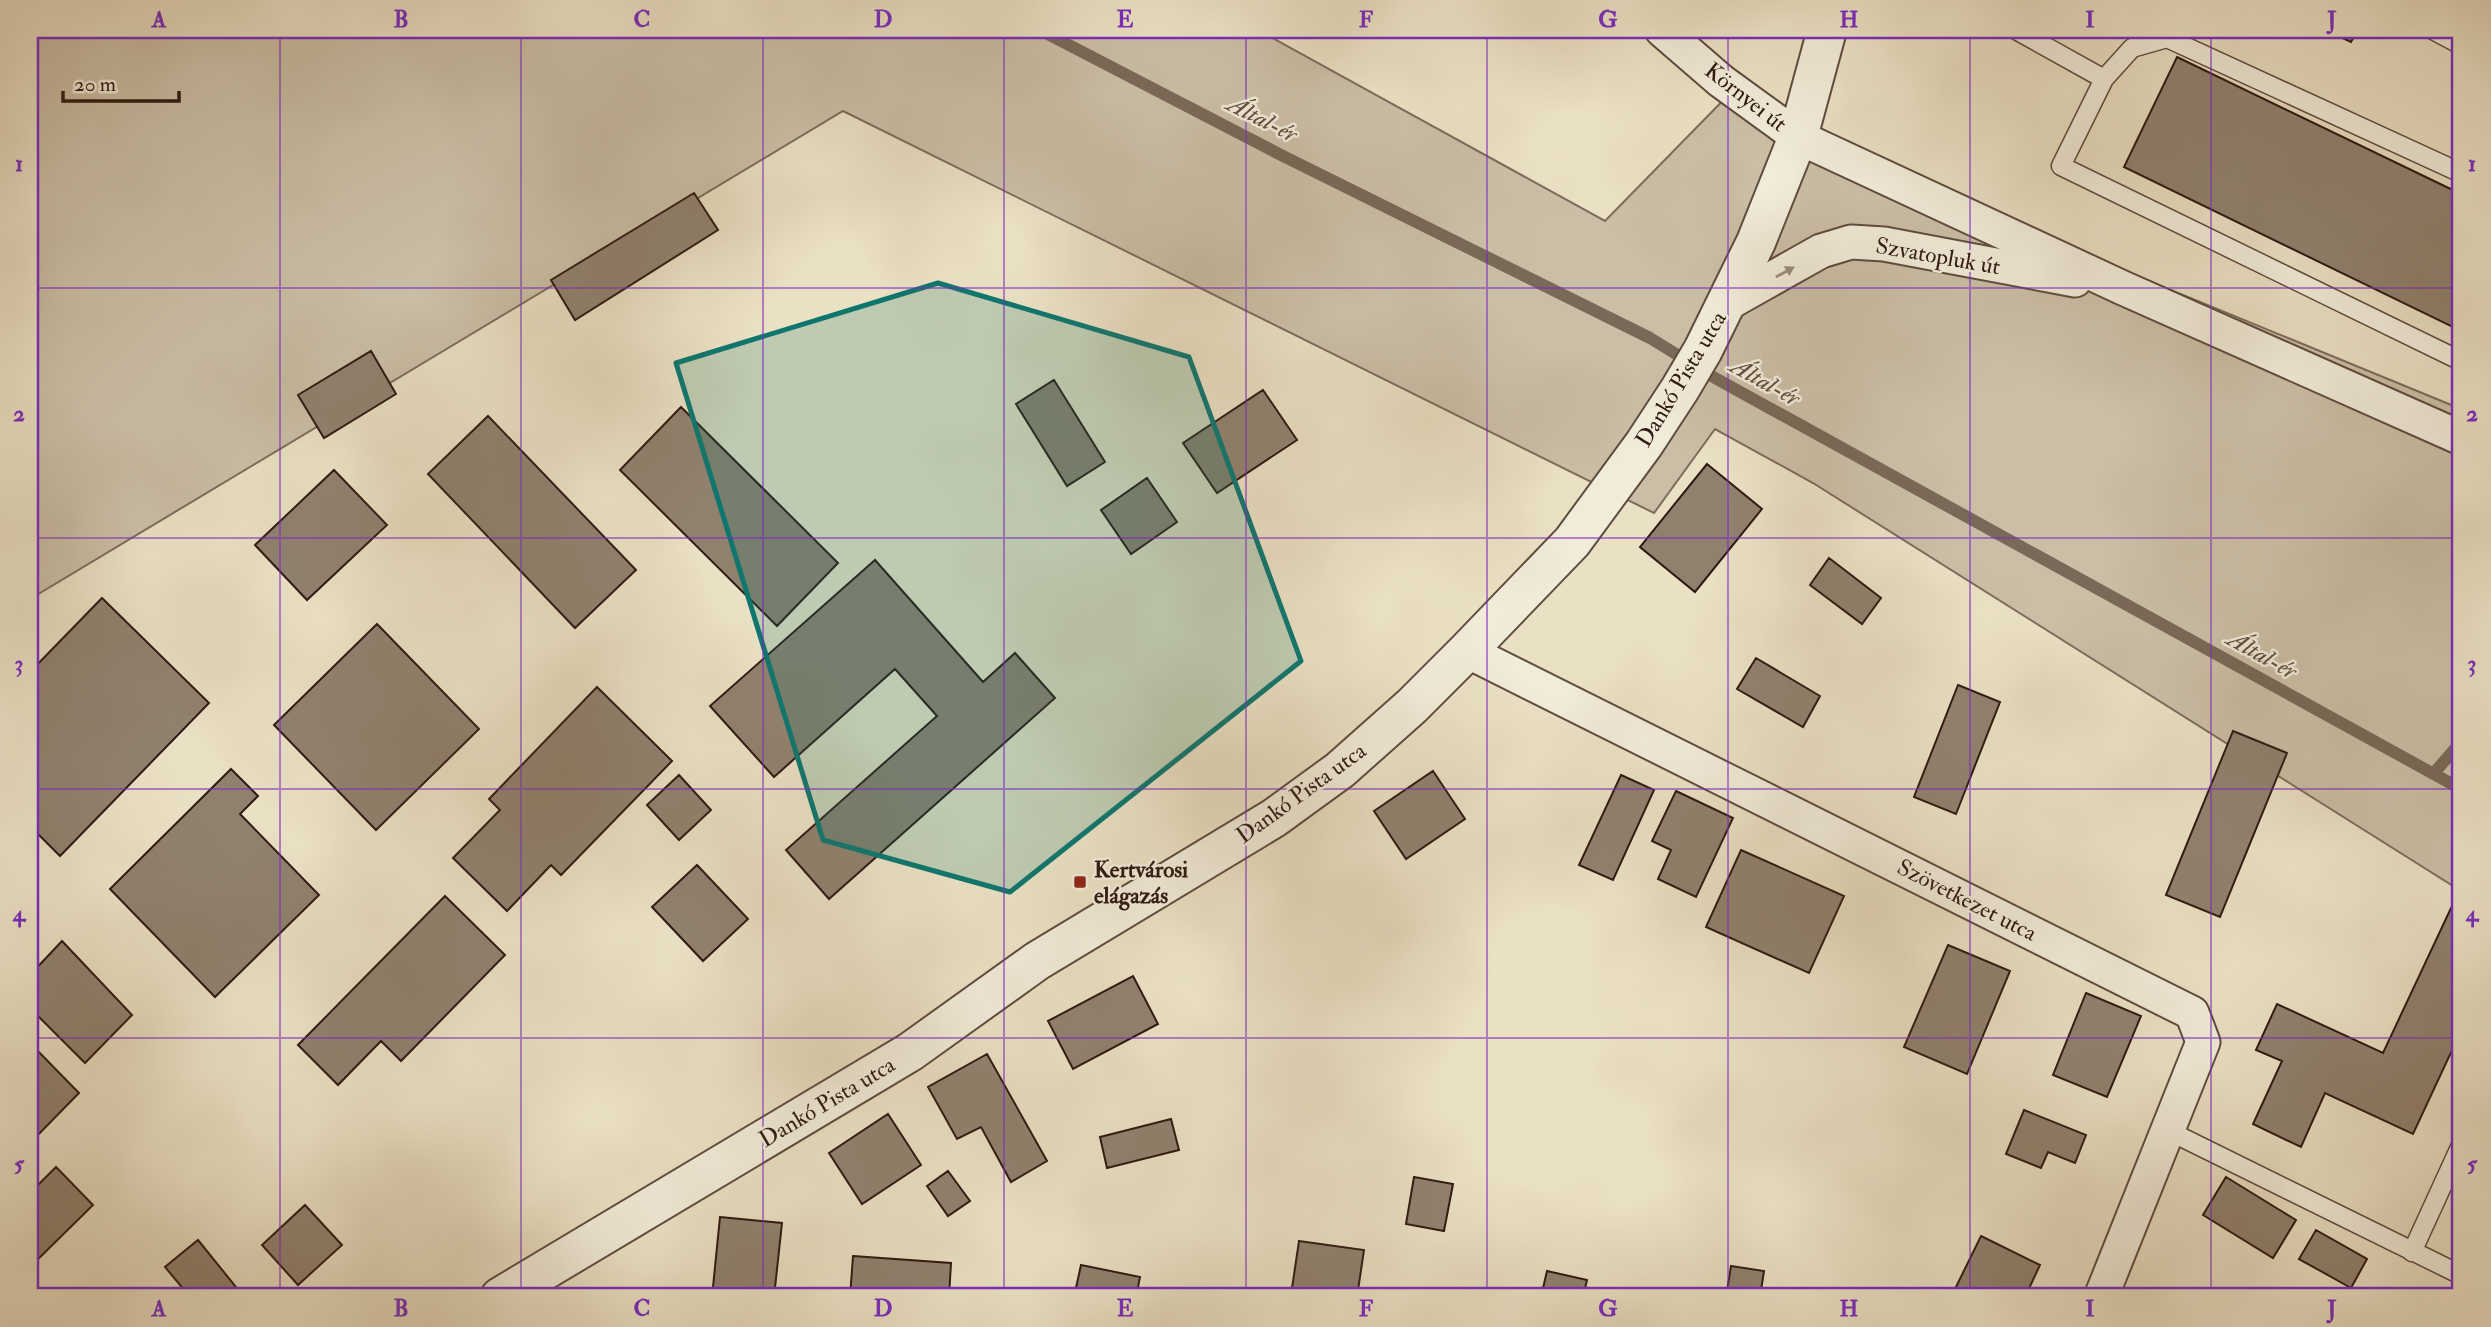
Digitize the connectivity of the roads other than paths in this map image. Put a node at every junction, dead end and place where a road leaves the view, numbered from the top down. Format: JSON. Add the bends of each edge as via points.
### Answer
{"nodes":[{"id":1,"x":1662,"y":30,"type":"edge"},
{"id":2,"x":1827,"y":30,"type":"edge"},
{"id":3,"x":2016,"y":30,"type":"edge"},
{"id":4,"x":2433,"y":30,"type":"edge"},
{"id":5,"x":2170,"y":34,"type":"edge"},
{"id":6,"x":2461,"y":45,"type":"edge"},
{"id":7,"x":2104,"y":79,"type":"junction"},
{"id":8,"x":1798,"y":137,"type":"junction"},
{"id":9,"x":2461,"y":173,"type":"edge"},
{"id":10,"x":2123,"y":288,"type":"junction"},
{"id":11,"x":1725,"y":305,"type":"junction"},
{"id":12,"x":2461,"y":361,"type":"edge"},
{"id":13,"x":2461,"y":438,"type":"edge"},
{"id":14,"x":1467,"y":651,"type":"junction"},
{"id":15,"x":2169,"y":1131,"type":"junction"},
{"id":16,"x":2461,"y":1146,"type":"edge"},
{"id":17,"x":2412,"y":1252,"type":"junction"},
{"id":18,"x":2461,"y":1275,"type":"edge"},
{"id":19,"x":500,"y":1297,"type":"edge"},
{"id":20,"x":2101,"y":1297,"type":"edge"}],
"edges":[{"from":1,"to":8,"type":"street","name":"Környei út","via":[[1721,81]]},
{"from":2,"to":8,"type":"street","name":"Dankó Pista utca"},
{"from":3,"to":7,"type":"lane"},
{"from":4,"to":6,"type":"lane"},
{"from":5,"to":7,"type":"lane","via":[[2132,48]]},
{"from":5,"to":9,"type":"lane"},
{"from":7,"to":12,"type":"lane","via":[[2061,166]]},
{"from":8,"to":10,"type":"street","name":"Szvatopluk út"},
{"from":8,"to":11,"type":"street","name":"Dankó Pista utca"},
{"from":11,"to":10,"type":"street","name":"Szvatopluk út","one_way":true,"via":[[1821,251],[1851,242],[1884,244]]},
{"from":10,"to":13,"type":"street","name":"Szvatopluk út"},
{"from":11,"to":14,"type":"street","name":"Dankó Pista utca","via":[[1680,389],[1572,542]]},
{"from":14,"to":15,"type":"street","name":"Szövetkezet utca","via":[[2192,1013],[2203,1042]]},
{"from":14,"to":19,"type":"street","name":"Dankó Pista utca","via":[[1340,770],[1274,818],[1037,961],[910,1052]]},
{"from":15,"to":17,"type":"lane"},
{"from":15,"to":20,"type":"street","name":"Szövetkezet utca"},
{"from":16,"to":17,"type":"lane"},
{"from":17,"to":18,"type":"lane"}]}
